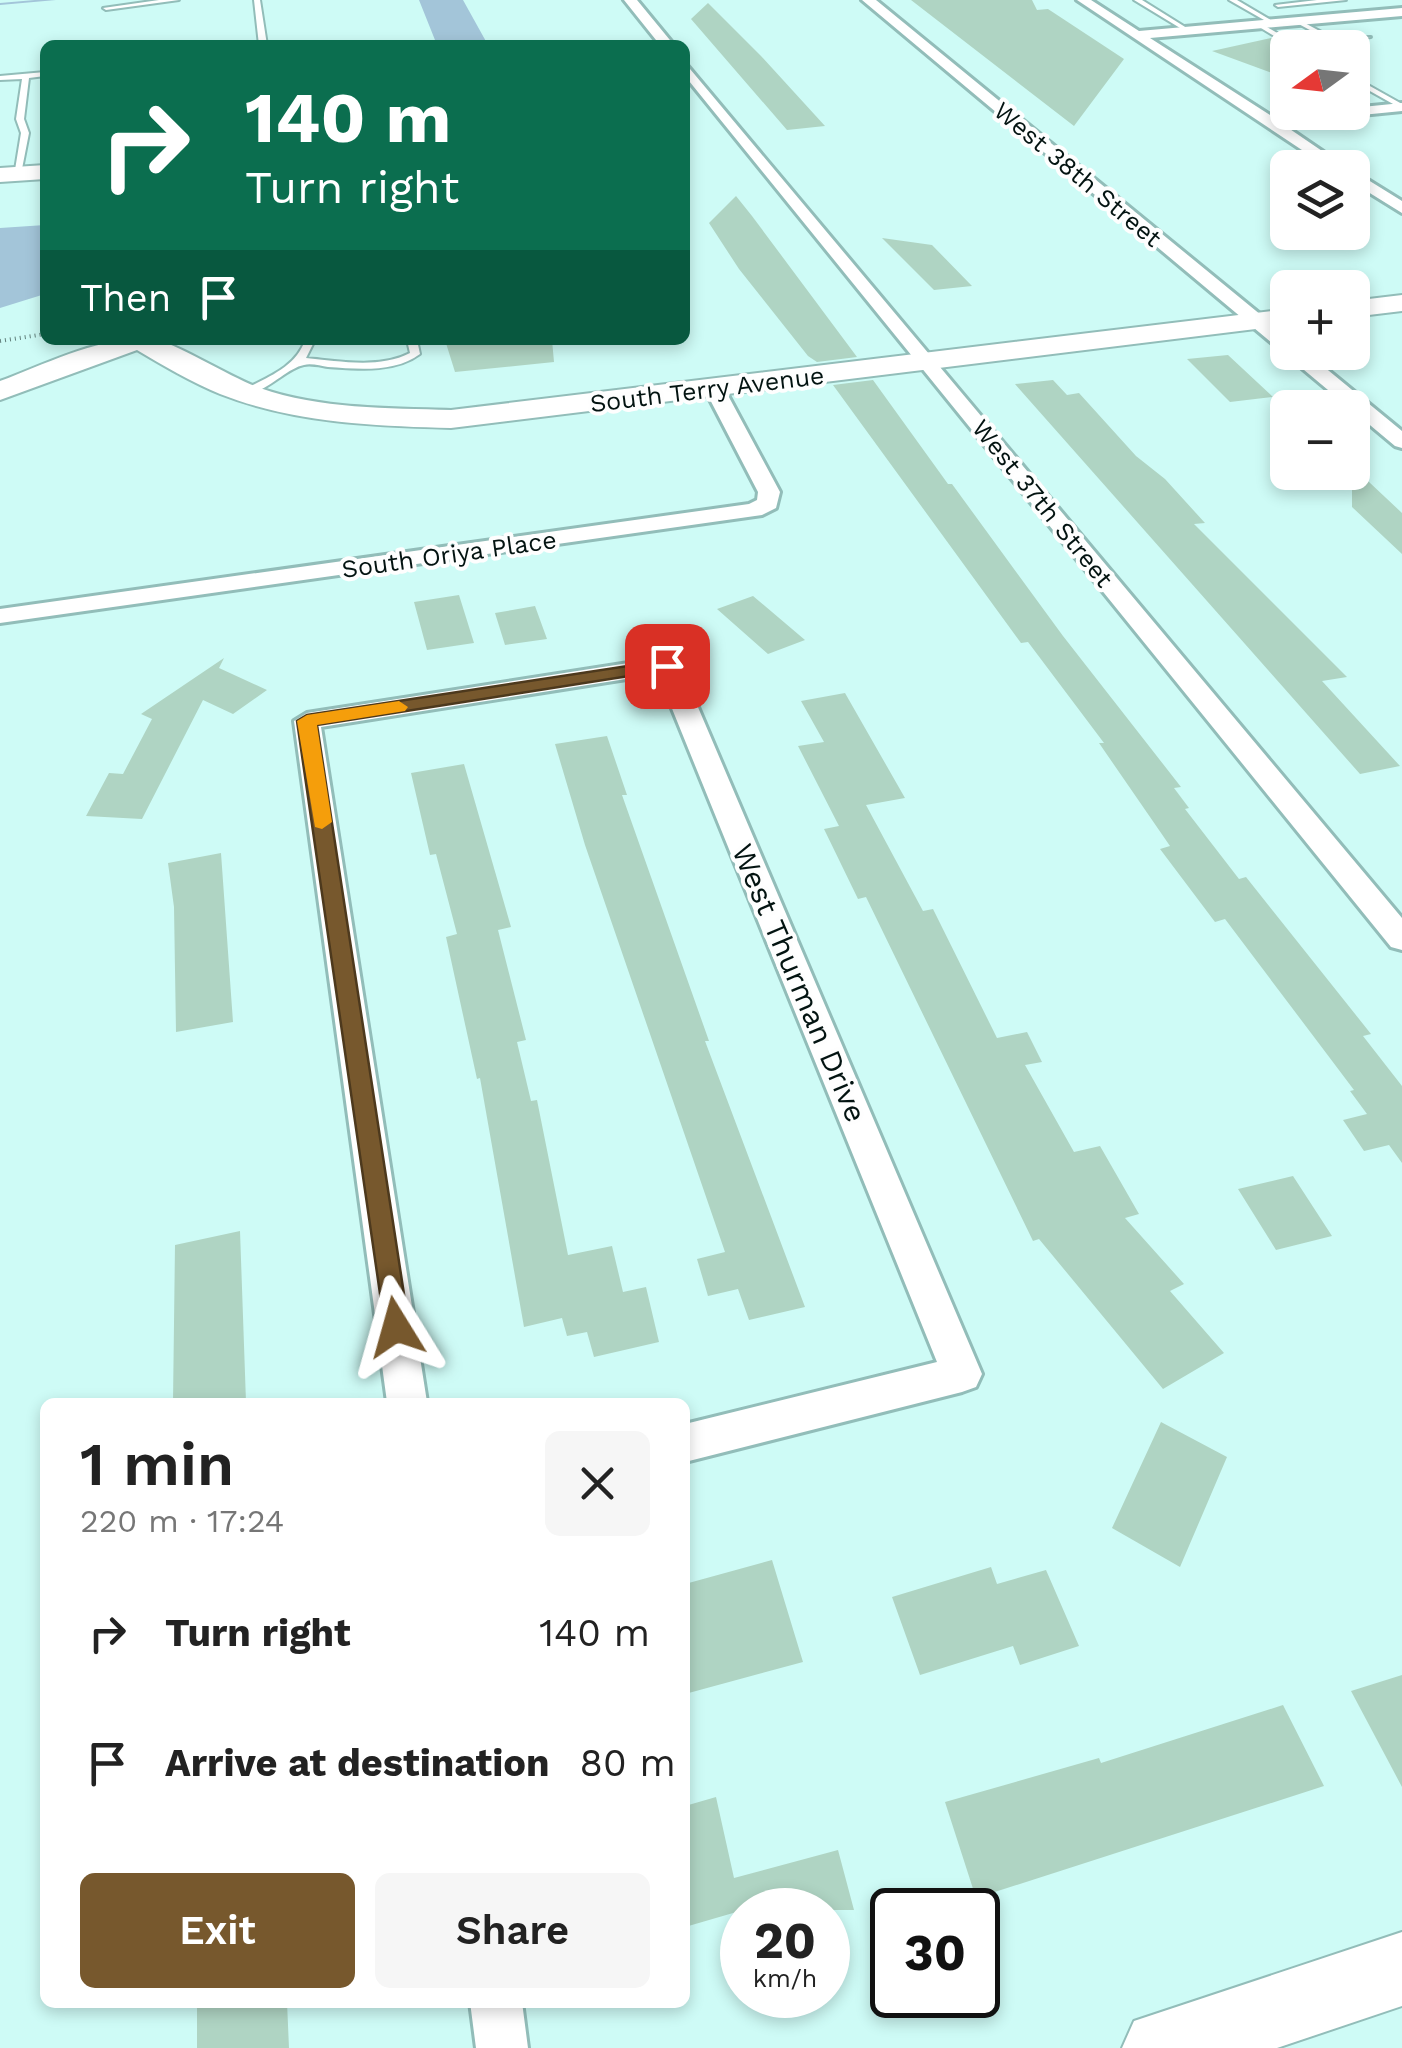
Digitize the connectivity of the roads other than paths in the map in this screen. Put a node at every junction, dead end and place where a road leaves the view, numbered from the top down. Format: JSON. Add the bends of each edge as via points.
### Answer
{"nodes":[{"id":1,"x":176,"y":0,"type":"edge"},
{"id":2,"x":257,"y":0,"type":"edge"},
{"id":3,"x":630,"y":0,"type":"edge"},
{"id":4,"x":868,"y":0,"type":"edge"},
{"id":5,"x":1083,"y":0,"type":"edge"},
{"id":6,"x":1136,"y":0,"type":"edge"},
{"id":7,"x":1232,"y":0,"type":"edge"},
{"id":8,"x":1268,"y":0,"type":"edge"},
{"id":9,"x":1343,"y":0,"type":"edge"},
{"id":10,"x":1278,"y":5,"type":"junction"},
{"id":11,"x":106,"y":8,"type":"dead end"},
{"id":12,"x":1398,"y":14,"type":"edge"},
{"id":13,"x":1301,"y":20,"type":"junction"},
{"id":14,"x":1266,"y":23,"type":"junction"},
{"id":15,"x":1187,"y":30,"type":"junction"},
{"id":16,"x":1276,"y":30,"type":"edge"},
{"id":17,"x":1316,"y":30,"type":"edge"},
{"id":18,"x":1137,"y":34,"type":"junction"},
{"id":19,"x":262,"y":40,"type":"edge"},
{"id":20,"x":663,"y":40,"type":"edge"},
{"id":21,"x":690,"y":73,"type":"edge"},
{"id":22,"x":40,"y":75,"type":"edge"},
{"id":23,"x":26,"y":76,"type":"junction"},
{"id":24,"x":0,"y":78,"type":"edge"},
{"id":25,"x":1370,"y":88,"type":"edge"},
{"id":26,"x":1402,"y":107,"type":"edge"},
{"id":27,"x":1370,"y":110,"type":"edge"},
{"id":28,"x":1268,"y":120,"type":"joint"},
{"id":29,"x":1313,"y":150,"type":"edge"},
{"id":30,"x":40,"y":172,"type":"edge"},
{"id":31,"x":8,"y":175,"type":"edge"},
{"id":32,"x":1370,"y":188,"type":"edge"},
{"id":33,"x":1402,"y":208,"type":"edge"},
{"id":34,"x":1402,"y":303,"type":"edge"},
{"id":35,"x":1370,"y":307,"type":"edge"},
{"id":36,"x":1270,"y":319,"type":"edge"},
{"id":37,"x":1255,"y":321,"type":"junction"},
{"id":38,"x":1270,"y":333,"type":"edge"},
{"id":39,"x":125,"y":345,"type":"edge"},
{"id":40,"x":149,"y":345,"type":"edge"},
{"id":41,"x":309,"y":345,"type":"edge"},
{"id":42,"x":413,"y":345,"type":"edge"},
{"id":43,"x":299,"y":361,"type":"junction"},
{"id":44,"x":926,"y":361,"type":"junction"},
{"id":45,"x":1316,"y":370,"type":"edge"},
{"id":46,"x":714,"y":388,"type":"junction"},
{"id":47,"x":0,"y":391,"type":"edge"},
{"id":48,"x":245,"y":393,"type":"junction"},
{"id":49,"x":1402,"y":442,"type":"edge"},
{"id":50,"x":0,"y":616,"type":"edge"},
{"id":51,"x":1402,"y":939,"type":"edge"},
{"id":52,"x":406,"y":1398,"type":"edge"},
{"id":53,"x":690,"y":1442,"type":"edge"},
{"id":54,"x":1402,"y":1969,"type":"edge"},
{"id":55,"x":497,"y":2008,"type":"edge"},
{"id":56,"x":502,"y":2048,"type":"edge"},
{"id":57,"x":1161,"y":2048,"type":"edge"}],
"edges":[{"from":1,"to":11,"type":"lane"},
{"from":2,"to":19,"type":"lane"},
{"from":3,"to":20,"type":"street"},
{"from":4,"to":37,"type":"street","name":"West 38th Street"},
{"from":5,"to":18,"type":"street"},
{"from":6,"to":15,"type":"lane"},
{"from":7,"to":14,"type":"lane"},
{"from":8,"to":10,"type":"lane"},
{"from":9,"to":10,"type":"lane"},
{"from":10,"to":13,"type":"lane"},
{"from":12,"to":13,"type":"street"},
{"from":13,"to":14,"type":"street"},
{"from":13,"to":17,"type":"lane"},
{"from":14,"to":15,"type":"street"},
{"from":14,"to":16,"type":"lane"},
{"from":15,"to":18,"type":"street"},
{"from":18,"to":28,"type":"street"},
{"from":21,"to":44,"type":"street","name":"West 37th Street"},
{"from":22,"to":23,"type":"lane"},
{"from":23,"to":24,"type":"lane"},
{"from":23,"to":31,"type":"lane","via":[[20,119],[25,133]]},
{"from":25,"to":26,"type":"lane"},
{"from":26,"to":27,"type":"street"},
{"from":28,"to":29,"type":"street"},
{"from":30,"to":31,"type":"street"},
{"from":32,"to":33,"type":"street"},
{"from":34,"to":35,"type":"street"},
{"from":36,"to":37,"type":"street","name":"South Terry Avenue"},
{"from":37,"to":38,"type":"street","name":"West 38th Street"},
{"from":37,"to":44,"type":"street","name":"South Terry Avenue"},
{"from":39,"to":47,"type":"street"},
{"from":40,"to":48,"type":"street","name":"South Terry Avenue"},
{"from":41,"to":43,"type":"lane"},
{"from":42,"to":43,"type":"lane","via":[[415,354],[405,361]]},
{"from":43,"to":48,"type":"lane"},
{"from":44,"to":46,"type":"street","name":"South Terry Avenue"},
{"from":44,"to":51,"type":"street","name":"West 37th Street"},
{"from":45,"to":49,"type":"street"},
{"from":46,"to":48,"type":"street","name":"South Terry Avenue","via":[[452,419],[340,414]]},
{"from":46,"to":50,"type":"street","name":"South Oriya Place","via":[[769,492],[768,502],[754,510]]},
{"from":52,"to":53,"type":"street","name":"West Thurman Drive","via":[[307,721],[667,666],[962,1374]]},
{"from":54,"to":57,"type":"street"},
{"from":55,"to":56,"type":"street"}]}
